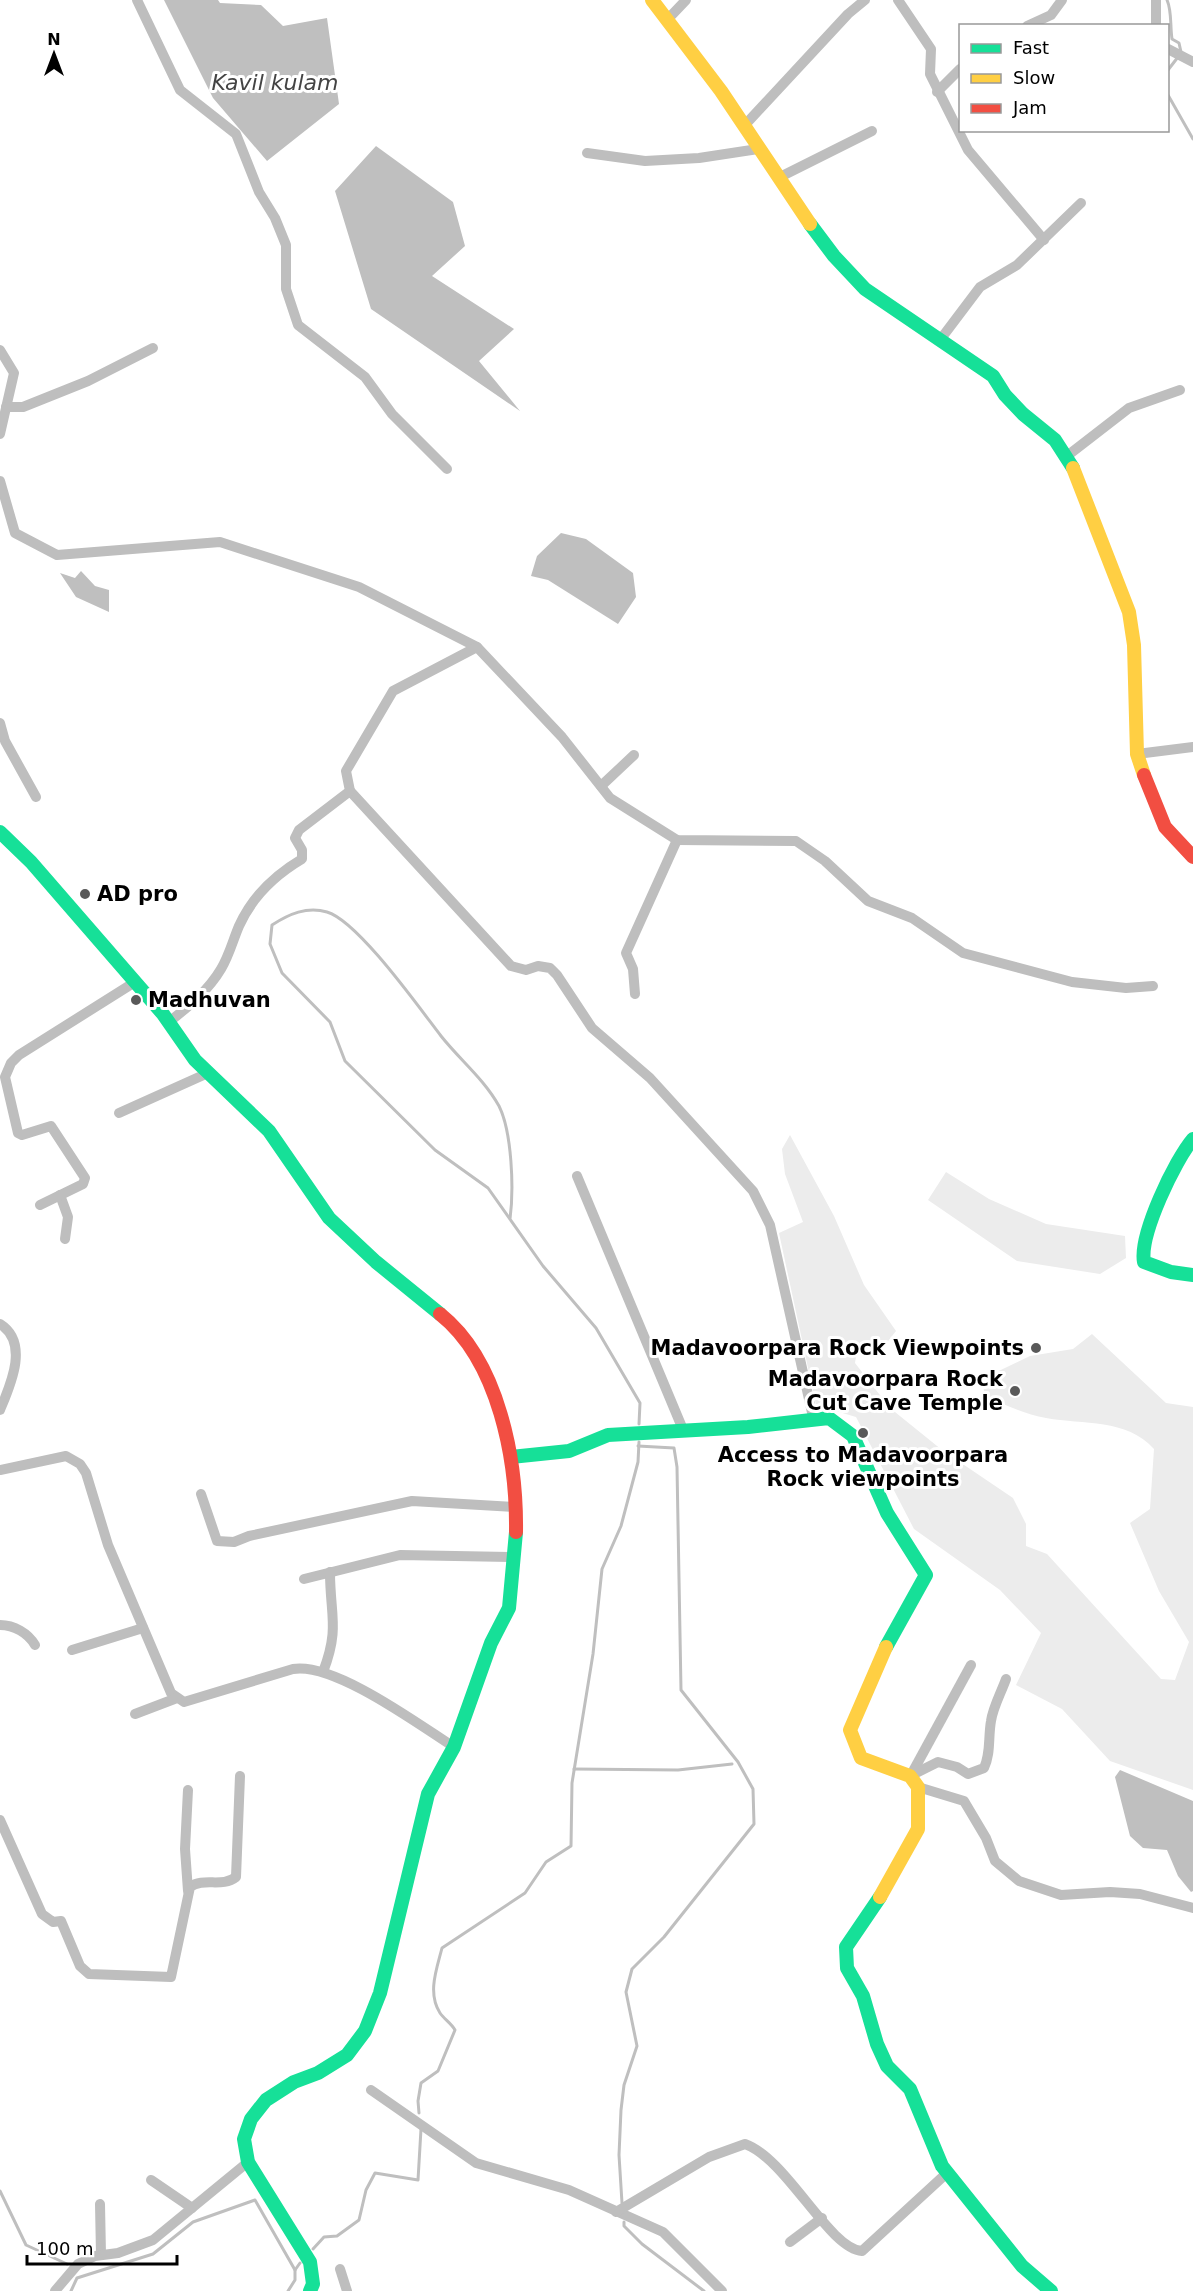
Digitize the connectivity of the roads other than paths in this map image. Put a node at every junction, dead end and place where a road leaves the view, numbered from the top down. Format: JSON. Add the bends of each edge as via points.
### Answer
{"nodes":[{"id":1,"x":137,"y":0,"type":"edge"},
{"id":2,"x":652,"y":0,"type":"edge"},
{"id":3,"x":686,"y":0,"type":"edge"},
{"id":4,"x":865,"y":0,"type":"edge"},
{"id":5,"x":898,"y":0,"type":"edge"},
{"id":6,"x":1062,"y":0,"type":"edge"},
{"id":7,"x":1156,"y":0,"type":"edge"},
{"id":8,"x":667,"y":20,"type":"junction"},
{"id":9,"x":1031,"y":24,"type":"edge"},
{"id":10,"x":1156,"y":24,"type":"edge"},
{"id":11,"x":1169,"y":50,"type":"edge"},
{"id":12,"x":1193,"y":62,"type":"edge"},
{"id":13,"x":959,"y":70,"type":"edge"},
{"id":14,"x":937,"y":92,"type":"junction"},
{"id":15,"x":744,"y":126,"type":"junction"},
{"id":16,"x":872,"y":131,"type":"dead end"},
{"id":17,"x":758,"y":149,"type":"junction"},
{"id":18,"x":587,"y":153,"type":"dead end"},
{"id":19,"x":777,"y":178,"type":"junction"},
{"id":20,"x":1081,"y":203,"type":"dead end"},
{"id":21,"x":1044,"y":240,"type":"junction"},
{"id":22,"x":940,"y":340,"type":"junction"},
{"id":23,"x":153,"y":348,"type":"dead end"},
{"id":24,"x":1,"y":355,"type":"edge"},
{"id":25,"x":1180,"y":390,"type":"dead end"},
{"id":26,"x":6,"y":408,"type":"junction"},
{"id":27,"x":0,"y":434,"type":"edge"},
{"id":28,"x":1067,"y":456,"type":"junction"},
{"id":29,"x":447,"y":469,"type":"dead end"},
{"id":30,"x":0,"y":481,"type":"edge"},
{"id":31,"x":477,"y":647,"type":"junction"},
{"id":32,"x":0,"y":723,"type":"edge"},
{"id":33,"x":1193,"y":747,"type":"edge"},
{"id":34,"x":1137,"y":754,"type":"junction"},
{"id":35,"x":634,"y":755,"type":"dead end"},
{"id":36,"x":601,"y":786,"type":"junction"},
{"id":37,"x":350,"y":791,"type":"junction"},
{"id":38,"x":36,"y":797,"type":"dead end"},
{"id":39,"x":0,"y":832,"type":"edge"},
{"id":40,"x":677,"y":840,"type":"junction"},
{"id":41,"x":1193,"y":857,"type":"edge"},
{"id":42,"x":135,"y":982,"type":"junction"},
{"id":43,"x":1153,"y":986,"type":"dead end"},
{"id":44,"x":635,"y":994,"type":"dead end"},
{"id":45,"x":169,"y":1022,"type":"junction"},
{"id":46,"x":208,"y":1073,"type":"junction"},
{"id":47,"x":119,"y":1113,"type":"dead end"},
{"id":48,"x":1193,"y":1139,"type":"edge"},
{"id":49,"x":577,"y":1176,"type":"dead end"},
{"id":50,"x":60,"y":1195,"type":"junction"},
{"id":51,"x":40,"y":1205,"type":"dead end"},
{"id":52,"x":65,"y":1239,"type":"dead end"},
{"id":53,"x":1193,"y":1275,"type":"edge"},
{"id":54,"x":0,"y":1324,"type":"edge"},
{"id":55,"x":0,"y":1410,"type":"edge"},
{"id":56,"x":813,"y":1418,"type":"junction"},
{"id":57,"x":684,"y":1432,"type":"junction"},
{"id":58,"x":511,"y":1457,"type":"junction"},
{"id":59,"x":0,"y":1470,"type":"edge"},
{"id":60,"x":201,"y":1494,"type":"dead end"},
{"id":61,"x":516,"y":1507,"type":"junction"},
{"id":62,"x":515,"y":1557,"type":"junction"},
{"id":63,"x":330,"y":1572,"type":"junction"},
{"id":64,"x":304,"y":1579,"type":"dead end"},
{"id":65,"x":0,"y":1625,"type":"edge"},
{"id":66,"x":143,"y":1628,"type":"junction"},
{"id":67,"x":35,"y":1645,"type":"dead end"},
{"id":68,"x":72,"y":1650,"type":"dead end"},
{"id":69,"x":971,"y":1665,"type":"dead end"},
{"id":70,"x":323,"y":1672,"type":"junction"},
{"id":71,"x":1006,"y":1679,"type":"dead end"},
{"id":72,"x":177,"y":1698,"type":"junction"},
{"id":73,"x":135,"y":1714,"type":"dead end"},
{"id":74,"x":454,"y":1747,"type":"junction"},
{"id":75,"x":240,"y":1776,"type":"dead end"},
{"id":76,"x":914,"y":1781,"type":"junction"},
{"id":77,"x":188,"y":1790,"type":"dead end"},
{"id":78,"x":0,"y":1820,"type":"edge"},
{"id":79,"x":188,"y":1892,"type":"junction"},
{"id":80,"x":1193,"y":1908,"type":"edge"},
{"id":81,"x":371,"y":2090,"type":"dead end"},
{"id":82,"x":248,"y":2162,"type":"junction"},
{"id":83,"x":948,"y":2172,"type":"junction"},
{"id":84,"x":152,"y":2180,"type":"dead end"},
{"id":85,"x":100,"y":2204,"type":"dead end"},
{"id":86,"x":192,"y":2208,"type":"junction"},
{"id":87,"x":616,"y":2212,"type":"junction"},
{"id":88,"x":822,"y":2218,"type":"junction"},
{"id":89,"x":790,"y":2242,"type":"dead end"},
{"id":90,"x":100,"y":2255,"type":"junction"},
{"id":91,"x":340,"y":2269,"type":"dead end"},
{"id":92,"x":55,"y":2291,"type":"edge"},
{"id":93,"x":310,"y":2291,"type":"edge"},
{"id":94,"x":347,"y":2291,"type":"edge"},
{"id":95,"x":722,"y":2291,"type":"edge"},
{"id":96,"x":1051,"y":2291,"type":"edge"}],
"edges":[{"from":1,"to":29,"type":"street","via":[[180,90],[236,134],[286,245],[286,289],[298,325],[365,377],[392,414]]},
{"from":2,"to":8,"type":"main road"},
{"from":3,"to":8,"type":"street"},
{"from":4,"to":15,"type":"street"},
{"from":5,"to":14,"type":"street","via":[[931,49],[930,74]]},
{"from":6,"to":9,"type":"street","via":[[1051,15]]},
{"from":7,"to":10,"type":"street"},
{"from":8,"to":15,"type":"main road"},
{"from":11,"to":12,"type":"street"},
{"from":13,"to":14,"type":"street"},
{"from":14,"to":21,"type":"street","via":[[968,150]]},
{"from":15,"to":17,"type":"main road"},
{"from":16,"to":19,"type":"street"},
{"from":17,"to":18,"type":"street","via":[[645,161]]},
{"from":17,"to":19,"type":"main road"},
{"from":19,"to":22,"type":"main road","via":[[813,230],[865,289]]},
{"from":20,"to":21,"type":"street"},
{"from":21,"to":22,"type":"street","via":[[1017,266],[980,287]]},
{"from":22,"to":28,"type":"main road","via":[[993,376],[1017,408],[1055,440]]},
{"from":23,"to":26,"type":"street","via":[[88,381],[23,407]]},
{"from":24,"to":26,"type":"street","via":[[14,373]]},
{"from":25,"to":28,"type":"street","via":[[1130,408]]},
{"from":26,"to":27,"type":"street"},
{"from":28,"to":34,"type":"main road","via":[[1095,518],[1129,612],[1134,645]]},
{"from":30,"to":31,"type":"street","via":[[15,533],[57,555],[220,542],[358,587]]},
{"from":31,"to":36,"type":"street","via":[[562,737]]},
{"from":31,"to":37,"type":"street","via":[[393,691],[346,771]]},
{"from":32,"to":38,"type":"street","via":[[5,741]]},
{"from":33,"to":34,"type":"street"},
{"from":34,"to":41,"type":"main road","via":[[1165,827]]},
{"from":35,"to":36,"type":"street"},
{"from":36,"to":40,"type":"street","via":[[610,798]]},
{"from":37,"to":45,"type":"street","via":[[300,830],[295,838],[302,859],[267,885],[241,923],[222,969],[199,998]]},
{"from":37,"to":56,"type":"street","via":[[511,966],[526,970],[550,968],[558,975],[591,1028],[650,1078],[753,1191],[770,1225]]},
{"from":39,"to":42,"type":"main road"},
{"from":40,"to":43,"type":"street","via":[[796,841],[825,861],[868,902],[912,918],[963,954],[1072,982],[1126,988]]},
{"from":40,"to":44,"type":"street","via":[[626,953],[633,969]]},
{"from":42,"to":45,"type":"main road"},
{"from":42,"to":50,"type":"street","via":[[19,1055],[5,1077],[18,1133],[51,1126],[85,1176],[84,1182]]},
{"from":45,"to":46,"type":"main road"},
{"from":46,"to":47,"type":"street"},
{"from":46,"to":58,"type":"main road","via":[[269,1131],[328,1218],[436,1310],[472,1350],[490,1383]]},
{"from":48,"to":53,"type":"main road","via":[[1152,1221],[1142,1253],[1144,1262],[1151,1266]]},
{"from":49,"to":57,"type":"street"},
{"from":50,"to":51,"type":"street"},
{"from":50,"to":52,"type":"street","via":[[68,1217]]},
{"from":54,"to":55,"type":"street","via":[[12,1338],[16,1372]]},
{"from":56,"to":57,"type":"main road"},
{"from":56,"to":76,"type":"main road","via":[[829,1418],[853,1436],[887,1513],[926,1575],[880,1658],[850,1730],[861,1758]]},
{"from":57,"to":58,"type":"main road","via":[[608,1436],[569,1451]]},
{"from":58,"to":61,"type":"main road"},
{"from":59,"to":66,"type":"street","via":[[66,1456],[80,1464]]},
{"from":60,"to":61,"type":"street","via":[[216,1541],[234,1542],[412,1501]]},
{"from":61,"to":62,"type":"main road"},
{"from":62,"to":63,"type":"street","via":[[407,1554]]},
{"from":62,"to":74,"type":"main road","via":[[509,1608],[491,1643]]},
{"from":63,"to":64,"type":"street"},
{"from":63,"to":70,"type":"street","via":[[335,1619],[333,1648]]},
{"from":65,"to":67,"type":"street","via":[[9,1625],[30,1636]]},
{"from":66,"to":68,"type":"street"},
{"from":66,"to":72,"type":"street","via":[[171,1693]]},
{"from":69,"to":76,"type":"street"},
{"from":70,"to":72,"type":"street","via":[[293,1669],[194,1700],[184,1702]]},
{"from":70,"to":74,"type":"street","via":[[386,1703]]},
{"from":71,"to":76,"type":"street","via":[[991,1717],[990,1755],[984,1768],[968,1774],[938,1762]]},
{"from":72,"to":73,"type":"street"},
{"from":74,"to":82,"type":"main road","via":[[428,1794],[380,1993],[365,2031],[347,2055],[266,2100],[251,2119],[244,2139]]},
{"from":75,"to":79,"type":"street","via":[[236,1877],[227,1883],[196,1883]]},
{"from":76,"to":80,"type":"street","via":[[964,1801],[995,1861],[1019,1881],[1061,1895],[1140,1894]]},
{"from":76,"to":83,"type":"main road","via":[[918,1829],[869,1916],[850,1938],[846,1947],[847,1968],[863,1996],[887,2066],[910,2089]]},
{"from":77,"to":79,"type":"street"},
{"from":78,"to":79,"type":"street","via":[[42,1914],[53,1922],[61,1922],[80,1966],[89,1974],[171,1977]]},
{"from":81,"to":87,"type":"street","via":[[476,2163],[569,2190]]},
{"from":82,"to":86,"type":"street"},
{"from":82,"to":93,"type":"main road","via":[[310,2262]]},
{"from":83,"to":88,"type":"street","via":[[862,2251],[845,2245]]},
{"from":83,"to":96,"type":"main road","via":[[1022,2266]]},
{"from":84,"to":86,"type":"street"},
{"from":85,"to":90,"type":"street"},
{"from":86,"to":90,"type":"street","via":[[153,2240]]},
{"from":87,"to":88,"type":"street","via":[[710,2157],[745,2144],[786,2175]]},
{"from":87,"to":95,"type":"street","via":[[663,2232]]},
{"from":88,"to":89,"type":"street"},
{"from":90,"to":92,"type":"street","via":[[78,2264]]},
{"from":91,"to":94,"type":"street"}]}
